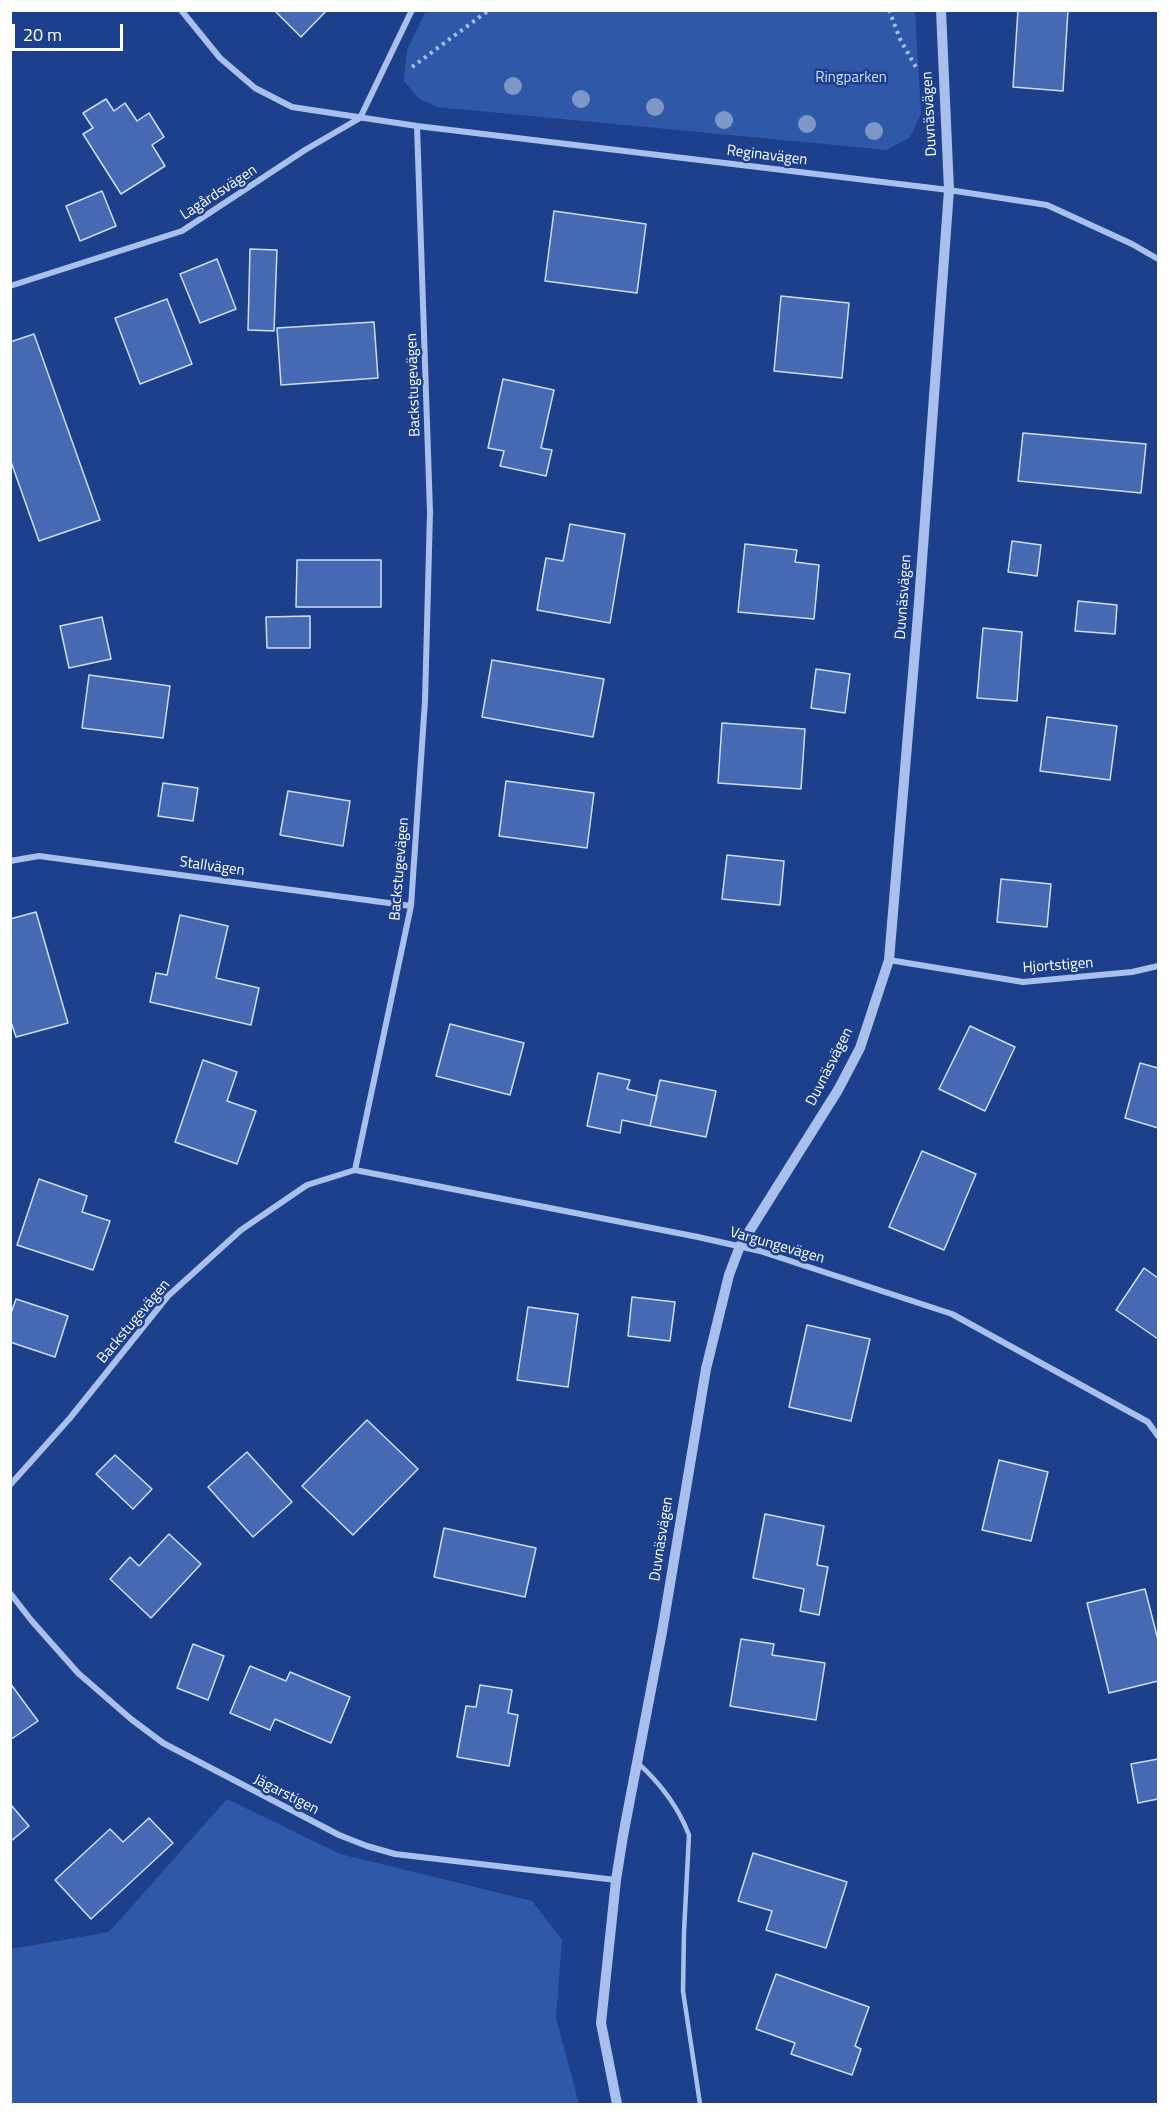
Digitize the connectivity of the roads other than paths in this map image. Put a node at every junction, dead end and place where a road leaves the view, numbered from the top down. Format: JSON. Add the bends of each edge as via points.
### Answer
{"nodes":[{"id":1,"x":181,"y":10,"type":"edge"},
{"id":2,"x":412,"y":10,"type":"edge"},
{"id":3,"x":940,"y":10,"type":"edge"},
{"id":4,"x":360,"y":118,"type":"junction"},
{"id":5,"x":417,"y":126,"type":"junction"},
{"id":6,"x":949,"y":190,"type":"junction"},
{"id":7,"x":1158,"y":259,"type":"edge"},
{"id":8,"x":10,"y":286,"type":"edge"},
{"id":9,"x":10,"y":861,"type":"edge"},
{"id":10,"x":411,"y":906,"type":"junction"},
{"id":11,"x":889,"y":960,"type":"junction"},
{"id":12,"x":1158,"y":966,"type":"edge"},
{"id":13,"x":355,"y":1170,"type":"junction"},
{"id":14,"x":740,"y":1246,"type":"junction"},
{"id":15,"x":1158,"y":1436,"type":"edge"},
{"id":16,"x":10,"y":1485,"type":"edge"},
{"id":17,"x":10,"y":1593,"type":"edge"},
{"id":18,"x":637,"y":1762,"type":"junction"},
{"id":19,"x":616,"y":1881,"type":"junction"},
{"id":20,"x":617,"y":2104,"type":"edge"},
{"id":21,"x":700,"y":2104,"type":"edge"}],
"edges":[{"from":1,"to":4,"type":"street","name":"Reginavägen","via":[[220,58],[255,88],[292,107]]},
{"from":2,"to":4,"type":"street"},
{"from":3,"to":6,"type":"street","name":"Duvnäsvägen"},
{"from":4,"to":5,"type":"street","name":"Reginavägen"},
{"from":4,"to":8,"type":"street","name":"Lagårdsvägen","via":[[183,231]]},
{"from":5,"to":6,"type":"street","name":"Reginavägen"},
{"from":5,"to":10,"type":"street","name":"Backstugevägen","via":[[430,512],[425,701]]},
{"from":6,"to":7,"type":"street","name":"Reginavägen","via":[[1047,205]]},
{"from":6,"to":11,"type":"street","name":"Duvnäsvägen"},
{"from":9,"to":10,"type":"street","name":"Stallvägen","via":[[39,856]]},
{"from":10,"to":13,"type":"street","name":"Backstugevägen"},
{"from":11,"to":12,"type":"street","name":"Hjortstigen","via":[[1023,981],[1132,972]]},
{"from":11,"to":14,"type":"street","name":"Duvnäsvägen","via":[[860,1048]]},
{"from":13,"to":14,"type":"street","name":"Vargungevägen"},
{"from":13,"to":16,"type":"street","name":"Backstugevägen","via":[[307,1185],[241,1230],[168,1296],[70,1418]]},
{"from":14,"to":15,"type":"street","name":"Vargungevägen","via":[[952,1314],[1148,1422]]},
{"from":14,"to":18,"type":"street","name":"Duvnäsvägen","via":[[706,1369]]},
{"from":17,"to":19,"type":"street","name":"Jägarstigen","via":[[78,1673],[163,1743],[339,1835],[395,1854]]},
{"from":18,"to":19,"type":"street","name":"Duvnäsvägen"},
{"from":18,"to":21,"type":"lane","via":[[666,1791],[689,1835],[683,1991]]},
{"from":19,"to":20,"type":"street","name":"Duvnäsvägen","via":[[601,2023]]}]}
